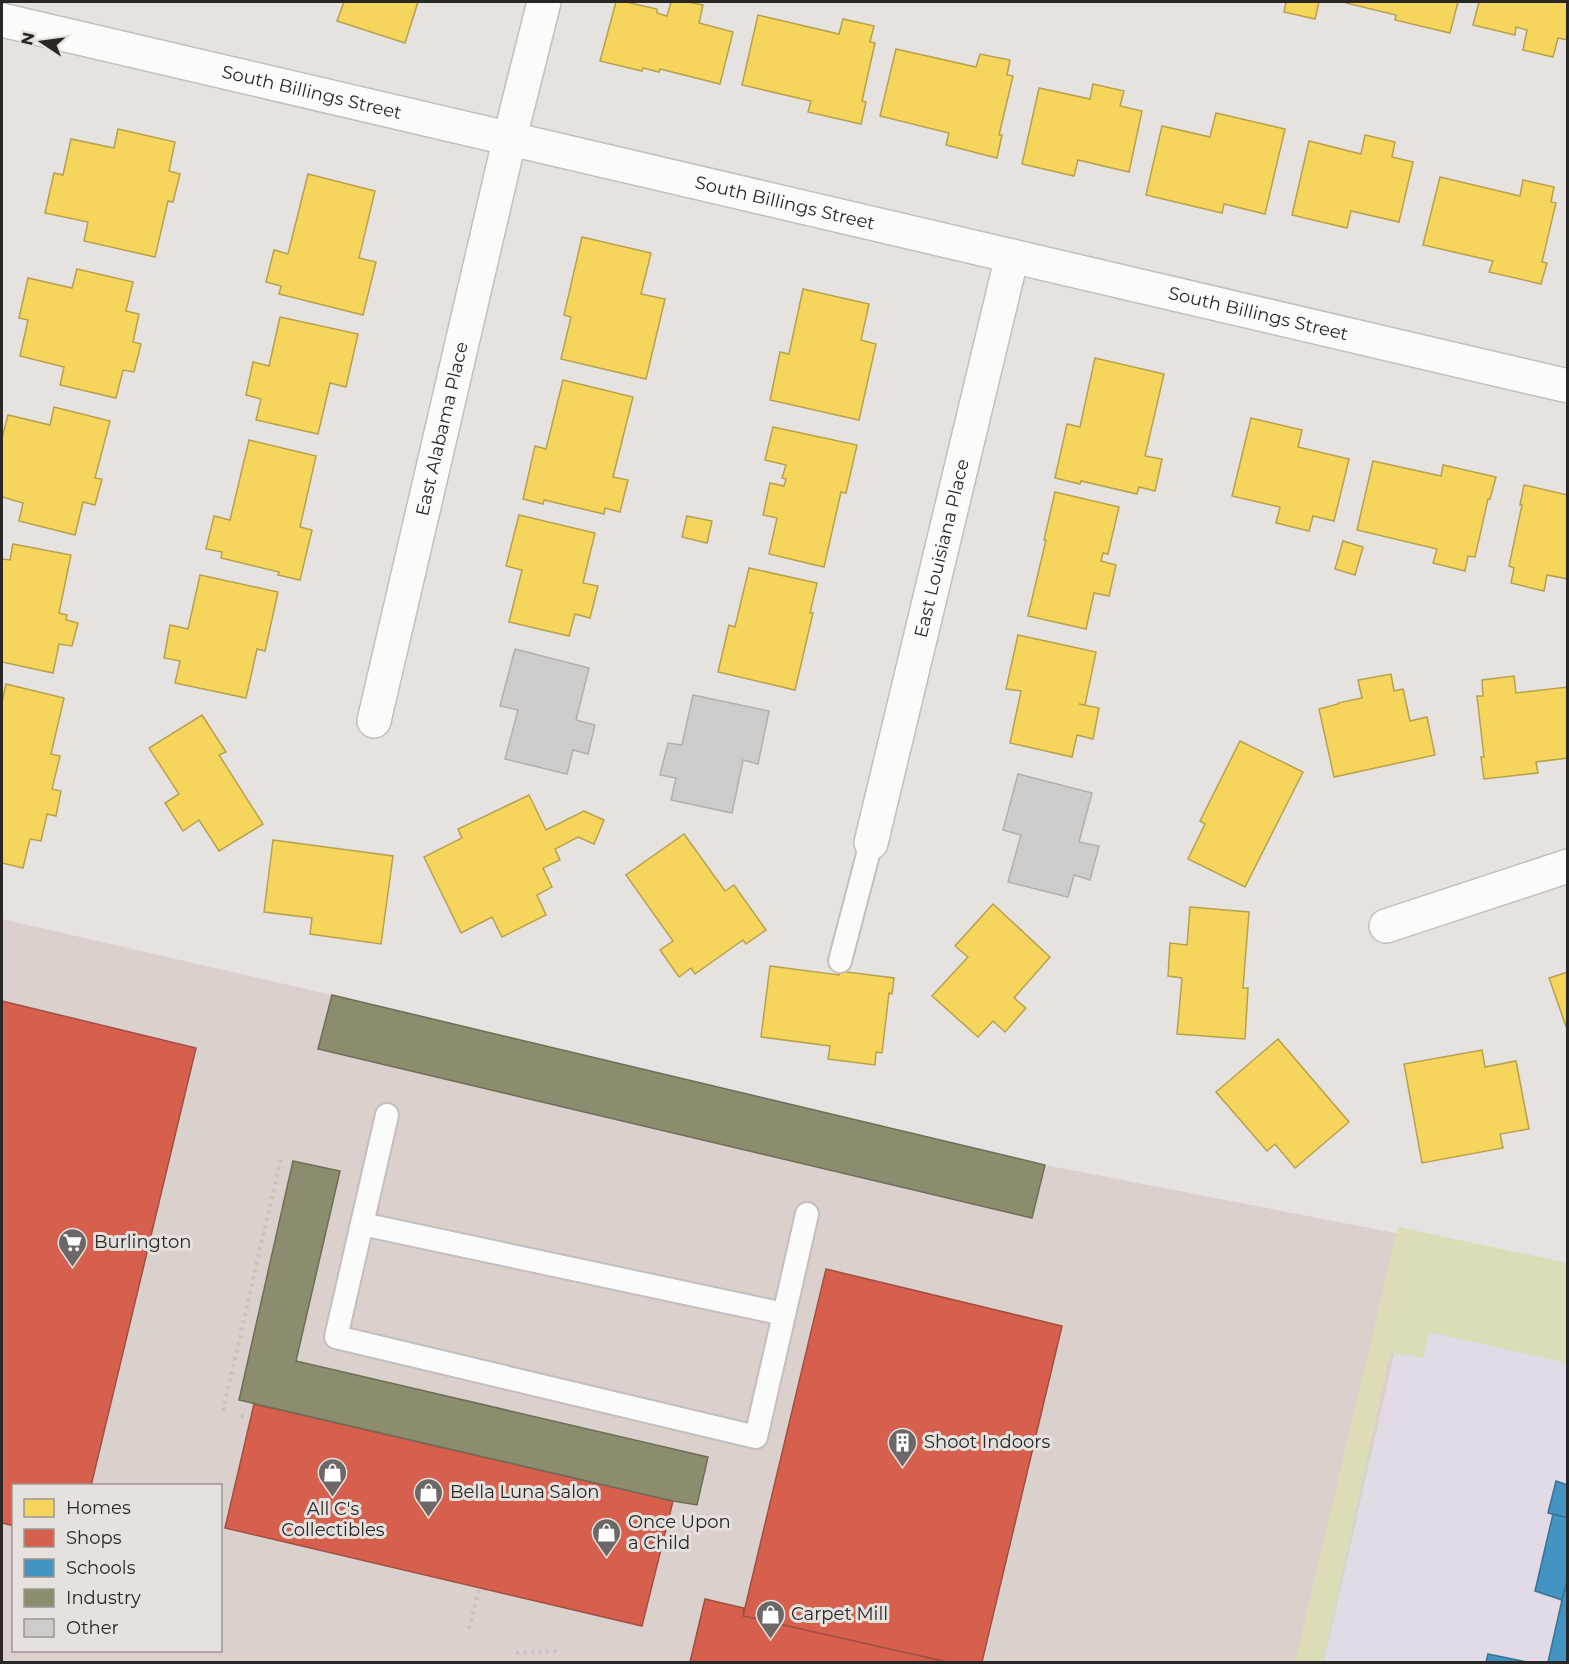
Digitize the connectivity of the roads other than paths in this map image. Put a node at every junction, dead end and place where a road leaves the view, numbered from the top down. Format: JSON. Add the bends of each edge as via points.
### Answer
{"nodes":[{"id":1,"x":544,"y":2,"type":"edge"},
{"id":2,"x":2,"y":20,"type":"edge"},
{"id":3,"x":510,"y":137,"type":"junction"},
{"id":4,"x":1012,"y":256,"type":"junction"},
{"id":5,"x":1568,"y":386,"type":"edge"},
{"id":6,"x":374,"y":721,"type":"dead end"},
{"id":7,"x":872,"y":843,"type":"joint"},
{"id":8,"x":1568,"y":866,"type":"edge"},
{"id":9,"x":1386,"y":926,"type":"dead end"},
{"id":10,"x":840,"y":961,"type":"dead end"},
{"id":11,"x":387,"y":1115,"type":"dead end"},
{"id":12,"x":807,"y":1214,"type":"dead end"},
{"id":13,"x":362,"y":1224,"type":"junction"},
{"id":14,"x":784,"y":1314,"type":"junction"}],
"edges":[{"from":1,"to":3,"type":"street","name":"East Alabama Place"},
{"from":2,"to":3,"type":"street","name":"South Billings Street"},
{"from":3,"to":4,"type":"street","name":"South Billings Street"},
{"from":3,"to":6,"type":"street","name":"East Alabama Place"},
{"from":4,"to":5,"type":"street","name":"South Billings Street"},
{"from":4,"to":7,"type":"street","name":"East Louisiana Place"},
{"from":7,"to":10,"type":"lane"},
{"from":8,"to":9,"type":"street"},
{"from":11,"to":13,"type":"lane"},
{"from":12,"to":14,"type":"lane"},
{"from":13,"to":14,"type":"lane"},
{"from":13,"to":14,"type":"lane","via":[[336,1337],[756,1437]]}]}
